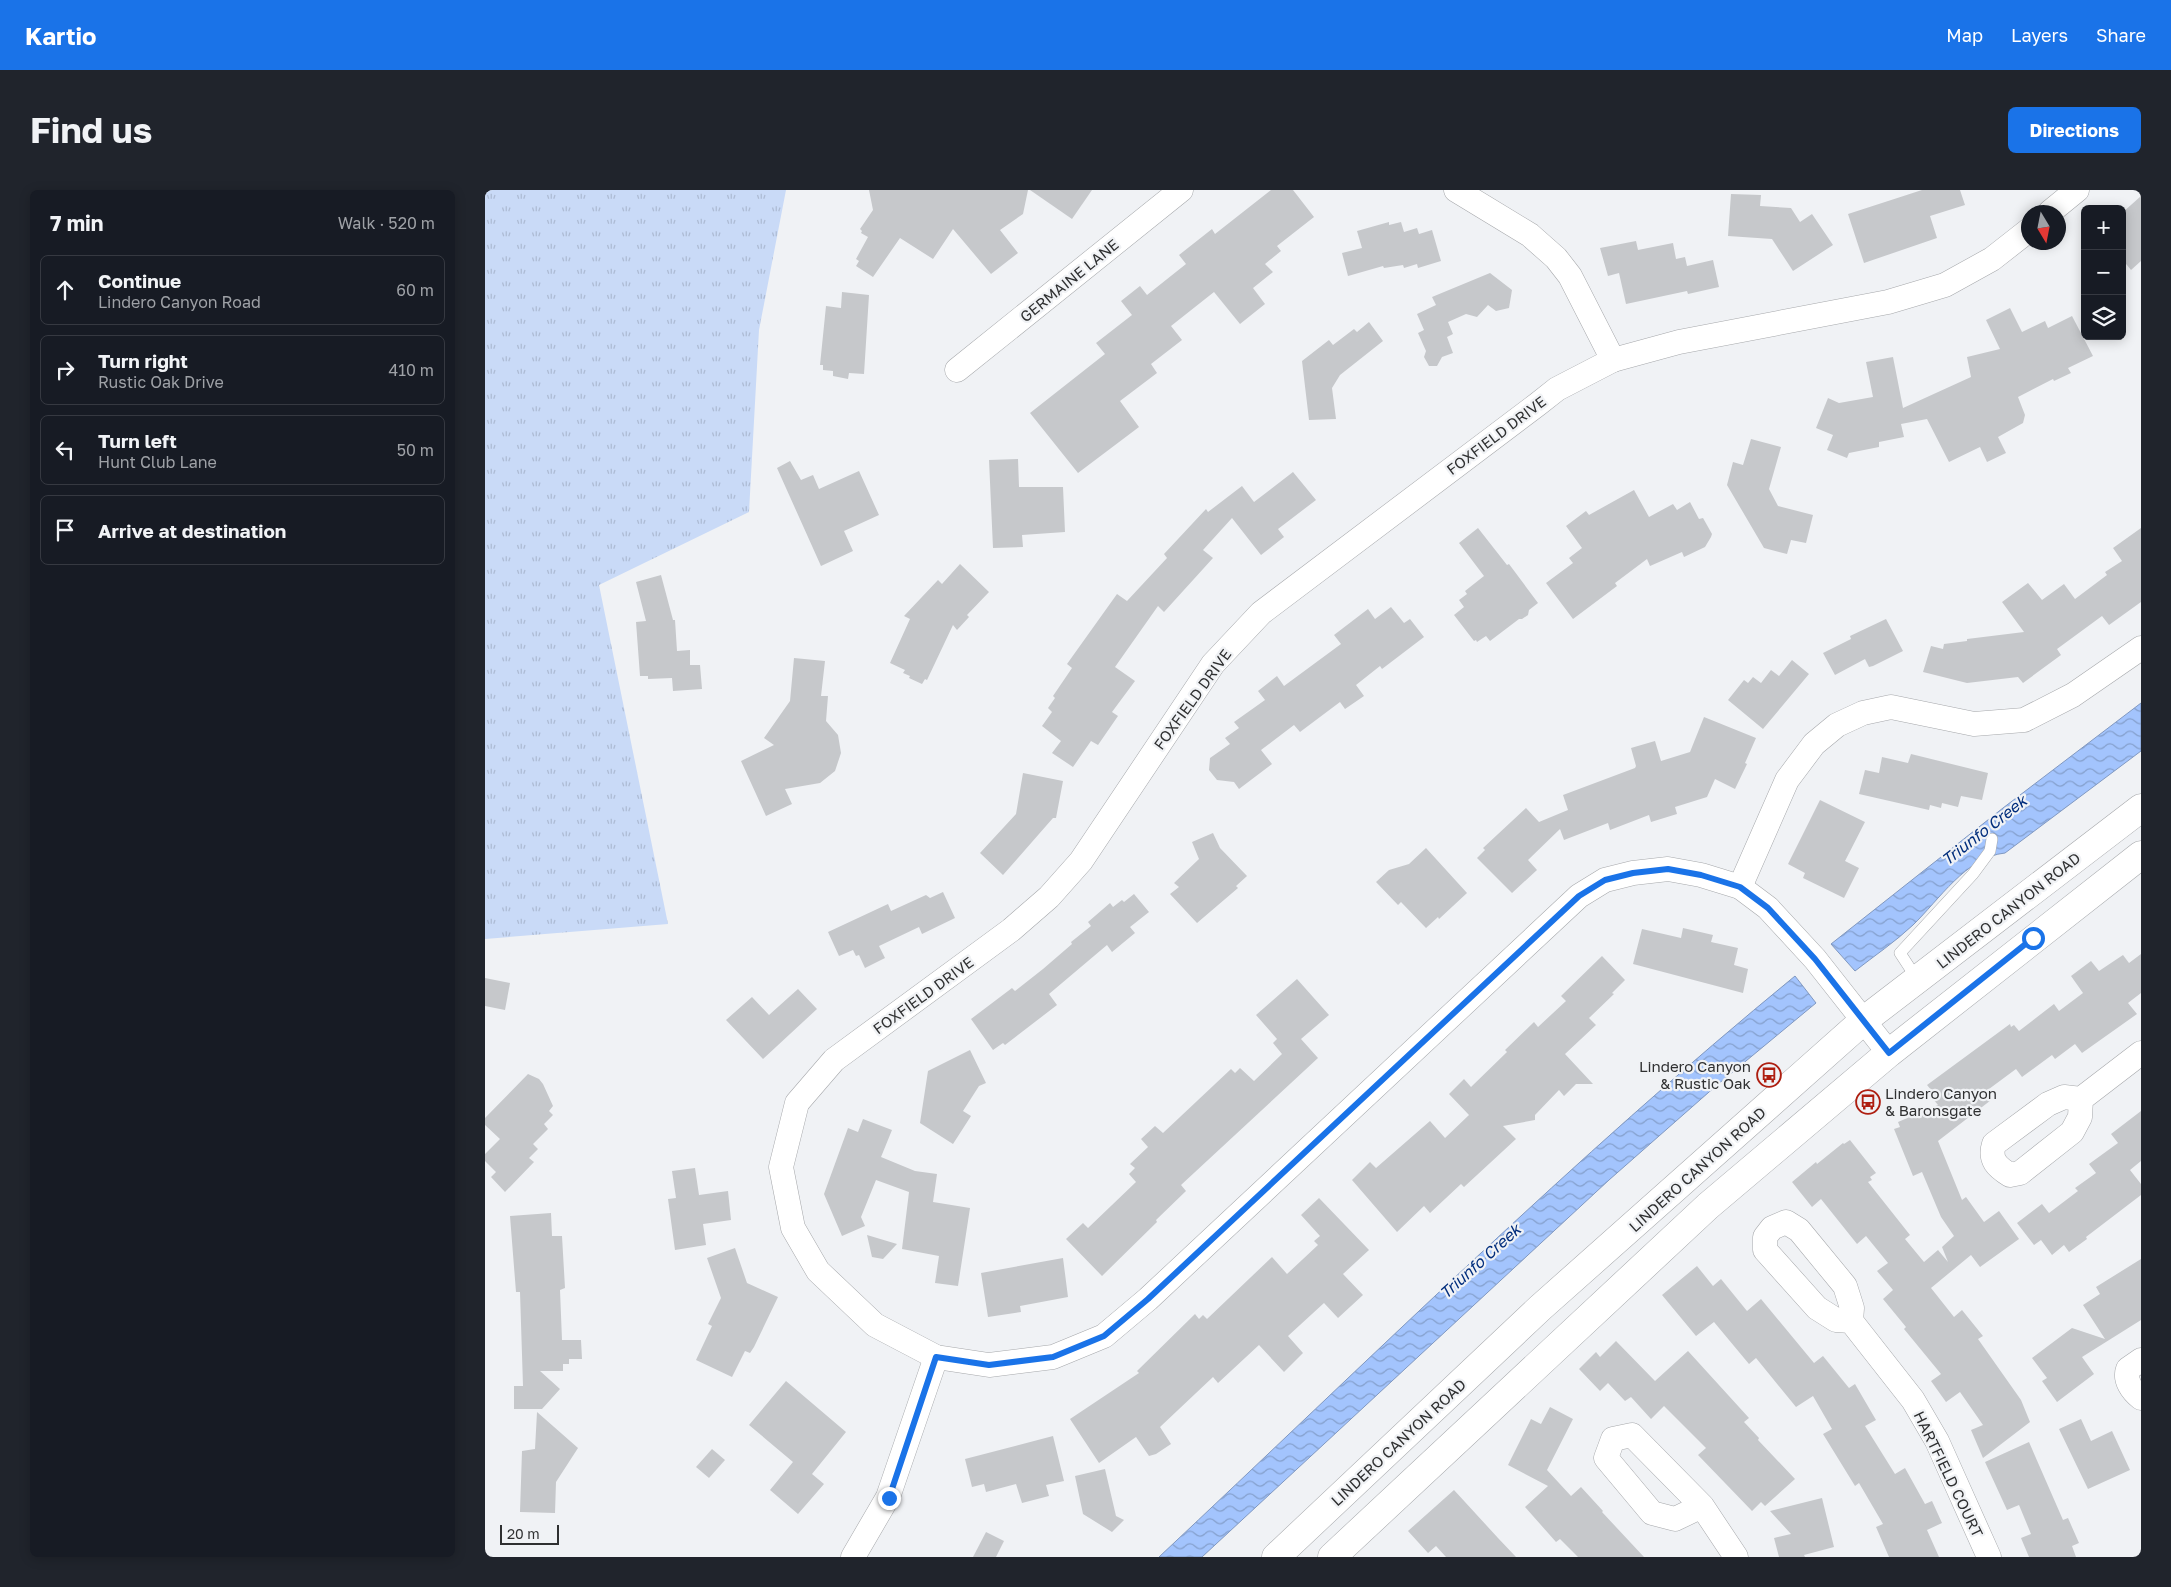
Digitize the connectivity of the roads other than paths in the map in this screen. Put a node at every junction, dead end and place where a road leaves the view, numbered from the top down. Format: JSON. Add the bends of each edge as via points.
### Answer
{"nodes":[{"id":1,"x":1181,"y":190,"type":"edge"},
{"id":2,"x":1456,"y":190,"type":"edge"},
{"id":3,"x":2077,"y":190,"type":"edge"},
{"id":4,"x":2059,"y":205,"type":"edge"},
{"id":5,"x":2021,"y":236,"type":"edge"},
{"id":6,"x":1613,"y":360,"type":"junction"},
{"id":7,"x":957,"y":370,"type":"dead end"},
{"id":8,"x":2141,"y":648,"type":"edge"},
{"id":9,"x":2141,"y":808,"type":"edge"},
{"id":10,"x":1992,"y":839,"type":"dead end"},
{"id":11,"x":2141,"y":855,"type":"edge"},
{"id":12,"x":1740,"y":887,"type":"junction"},
{"id":13,"x":1917,"y":979,"type":"junction"},
{"id":14,"x":1863,"y":1021,"type":"junction"},
{"id":15,"x":1889,"y":1053,"type":"junction"},
{"id":16,"x":2141,"y":1053,"type":"edge"},
{"id":17,"x":2081,"y":1099,"type":"dead end"},
{"id":18,"x":1851,"y":1321,"type":"dead end"},
{"id":19,"x":936,"y":1357,"type":"junction"},
{"id":20,"x":2141,"y":1360,"type":"edge"},
{"id":21,"x":2141,"y":1398,"type":"edge"},
{"id":22,"x":1702,"y":1506,"type":"dead end"},
{"id":23,"x":853,"y":1557,"type":"edge"},
{"id":24,"x":1276,"y":1557,"type":"edge"},
{"id":25,"x":1333,"y":1557,"type":"edge"},
{"id":26,"x":1736,"y":1557,"type":"edge"},
{"id":27,"x":1989,"y":1557,"type":"edge"}],
"edges":[{"from":1,"to":7,"type":"street","name":"GERMAINE LANE"},
{"from":2,"to":6,"type":"street","via":[[1530,235],[1556,258],[1571,276]]},
{"from":3,"to":4,"type":"street"},
{"from":5,"to":6,"type":"street","name":"FOXFIELD DRIVE","via":[[1992,259],[1945,286],[1888,302],[1679,342]]},
{"from":6,"to":19,"type":"street","name":"FOXFIELD DRIVE","via":[[1557,389],[1261,613],[1213,664],[1081,861],[1049,897],[1011,930],[834,1060],[797,1103],[781,1167],[793,1228],[818,1271],[875,1325]]},
{"from":8,"to":12,"type":"street","via":[[2073,695],[2024,720],[1974,724],[1891,707],[1863,713],[1837,725],[1814,744],[1787,780]]},
{"from":9,"to":13,"type":"street","name":"LINDERO CANYON ROAD"},
{"from":10,"to":13,"type":"lane","via":[[1990,851],[1973,874],[1901,953]]},
{"from":11,"to":15,"type":"street"},
{"from":12,"to":14,"type":"street","name":"FOXFIELD DRIVE","via":[[1768,908],[1802,944]]},
{"from":12,"to":19,"type":"street","name":"FOXFIELD DRIVE","via":[[1668,869],[1605,880],[1579,896],[1148,1299],[1104,1336],[1053,1357],[989,1365]]},
{"from":13,"to":14,"type":"street","name":"LINDERO CANYON ROAD"},
{"from":14,"to":15,"type":"street","name":"FOXFIELD DRIVE"},
{"from":14,"to":24,"type":"street","name":"LINDERO CANYON ROAD","via":[[1540,1308]]},
{"from":15,"to":25,"type":"street","via":[[1708,1206]]},
{"from":16,"to":17,"type":"street"},
{"from":18,"to":27,"type":"street","name":"HARTFIELD COURT","via":[[1913,1400],[1937,1441]]},
{"from":19,"to":23,"type":"street","via":[[889,1498]]},
{"from":20,"to":21,"type":"street","via":[[2127,1369],[2126,1375],[2133,1392]]},
{"from":22,"to":26,"type":"street"}]}
